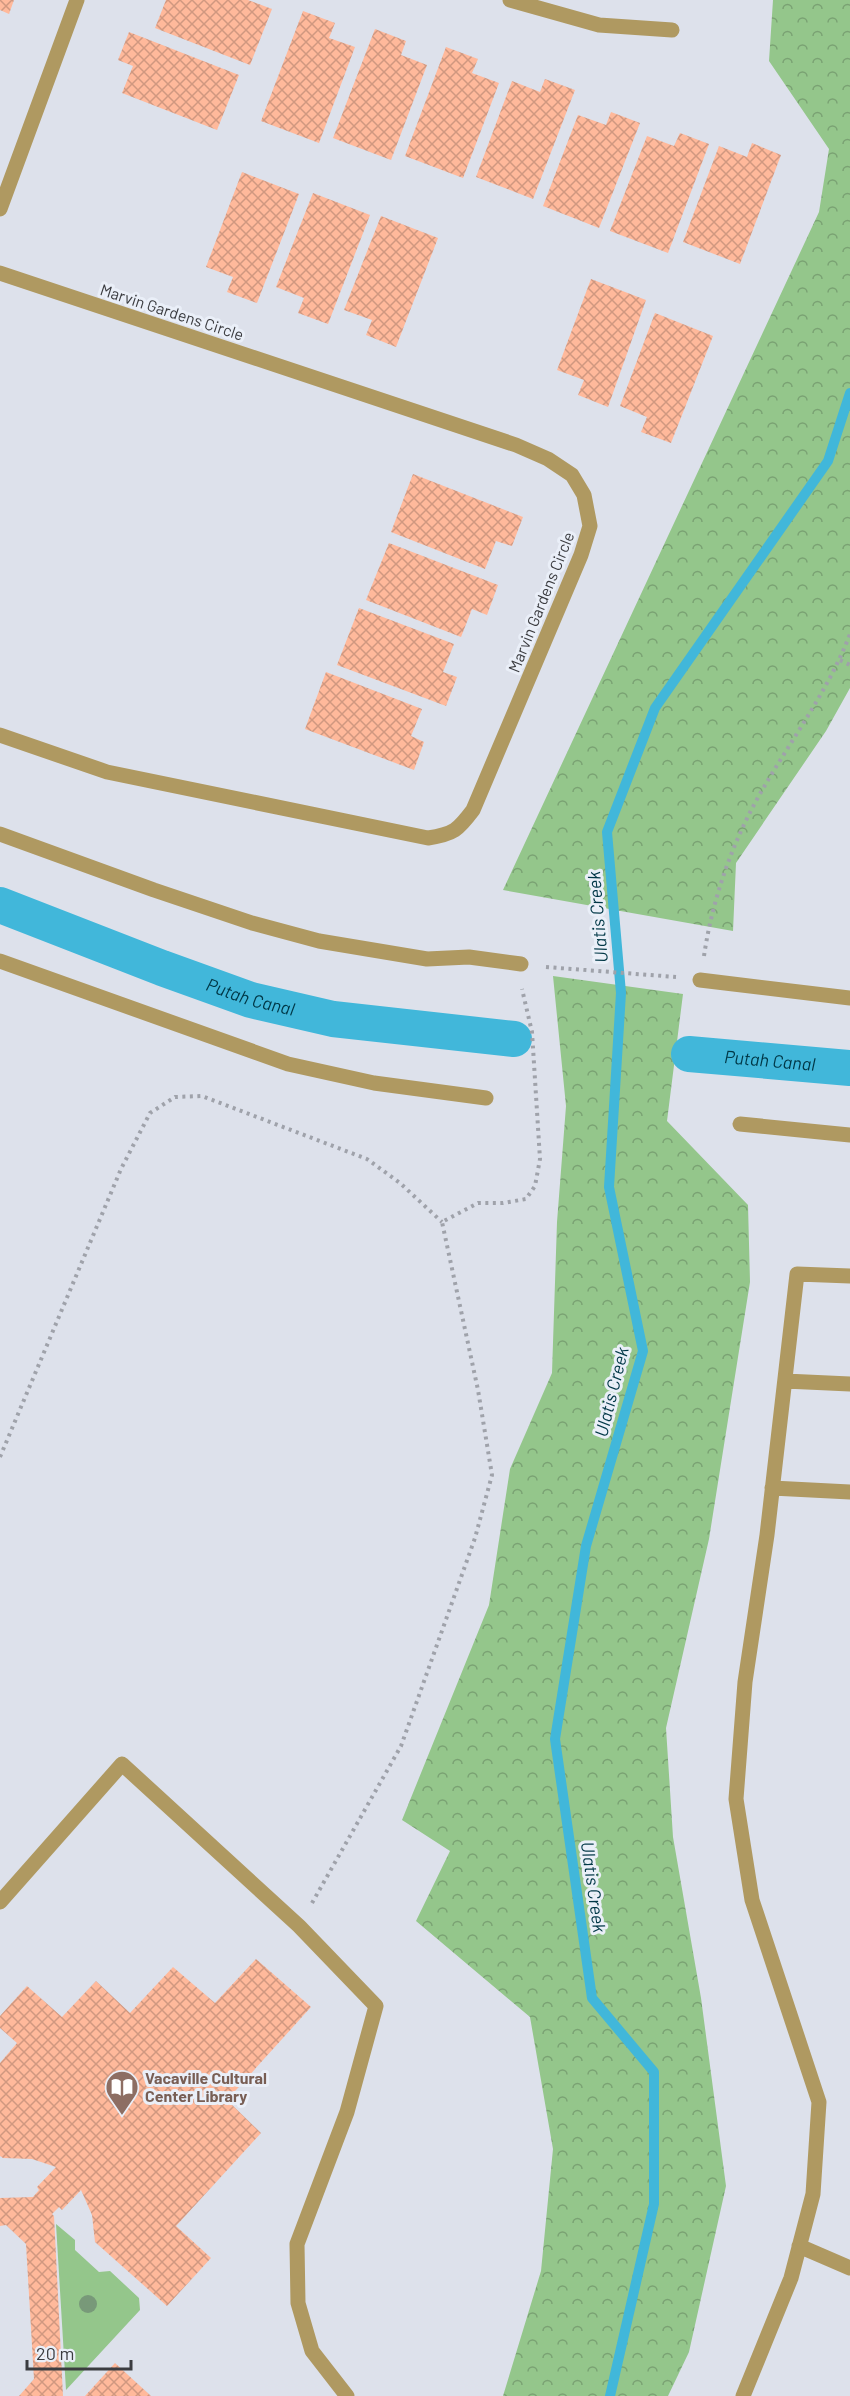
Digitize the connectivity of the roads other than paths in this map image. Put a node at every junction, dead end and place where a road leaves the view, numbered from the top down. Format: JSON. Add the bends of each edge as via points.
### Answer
{"nodes":[{"id":1,"x":77,"y":0,"type":"edge"},
{"id":2,"x":510,"y":0,"type":"edge"},
{"id":3,"x":672,"y":30,"type":"dead end"},
{"id":4,"x":0,"y":209,"type":"edge"},
{"id":5,"x":0,"y":273,"type":"edge"},
{"id":6,"x":0,"y":735,"type":"edge"},
{"id":7,"x":0,"y":834,"type":"edge"},
{"id":8,"x":0,"y":961,"type":"edge"},
{"id":9,"x":521,"y":964,"type":"road end"},
{"id":10,"x":700,"y":980,"type":"road end"},
{"id":11,"x":850,"y":998,"type":"edge"},
{"id":12,"x":486,"y":1098,"type":"dead end"},
{"id":13,"x":740,"y":1124,"type":"dead end"},
{"id":14,"x":850,"y":1135,"type":"edge"},
{"id":15,"x":850,"y":1276,"type":"edge"},
{"id":16,"x":785,"y":1382,"type":"junction"},
{"id":17,"x":850,"y":1384,"type":"edge"},
{"id":18,"x":772,"y":1488,"type":"junction"},
{"id":19,"x":850,"y":1492,"type":"edge"},
{"id":20,"x":0,"y":1902,"type":"edge"},
{"id":21,"x":799,"y":2246,"type":"junction"},
{"id":22,"x":850,"y":2268,"type":"edge"},
{"id":23,"x":347,"y":2396,"type":"edge"},
{"id":24,"x":743,"y":2396,"type":"edge"}],
"edges":[{"from":1,"to":4,"type":"street"},
{"from":2,"to":3,"type":"street","via":[[599,25]]},
{"from":5,"to":6,"type":"street","name":"Marvin Gardens Circle","via":[[549,459],[572,475],[584,495],[590,526],[473,810],[448,835],[419,837],[107,772]]},
{"from":7,"to":9,"type":"street","via":[[252,923],[319,941],[427,959],[469,957]]},
{"from":8,"to":12,"type":"street","via":[[288,1064],[374,1083]]},
{"from":10,"to":11,"type":"street"},
{"from":13,"to":14,"type":"street"},
{"from":15,"to":16,"type":"street","via":[[797,1274]]},
{"from":16,"to":17,"type":"street"},
{"from":16,"to":18,"type":"street"},
{"from":18,"to":19,"type":"street"},
{"from":18,"to":21,"type":"street","via":[[745,1682],[736,1799],[752,1900],[819,2102],[813,2194]]},
{"from":20,"to":23,"type":"street","via":[[123,1764],[299,1926],[376,2006],[347,2112],[297,2244],[298,2302],[312,2350]]},
{"from":21,"to":22,"type":"street"},
{"from":21,"to":24,"type":"street","via":[[791,2278]]}]}
